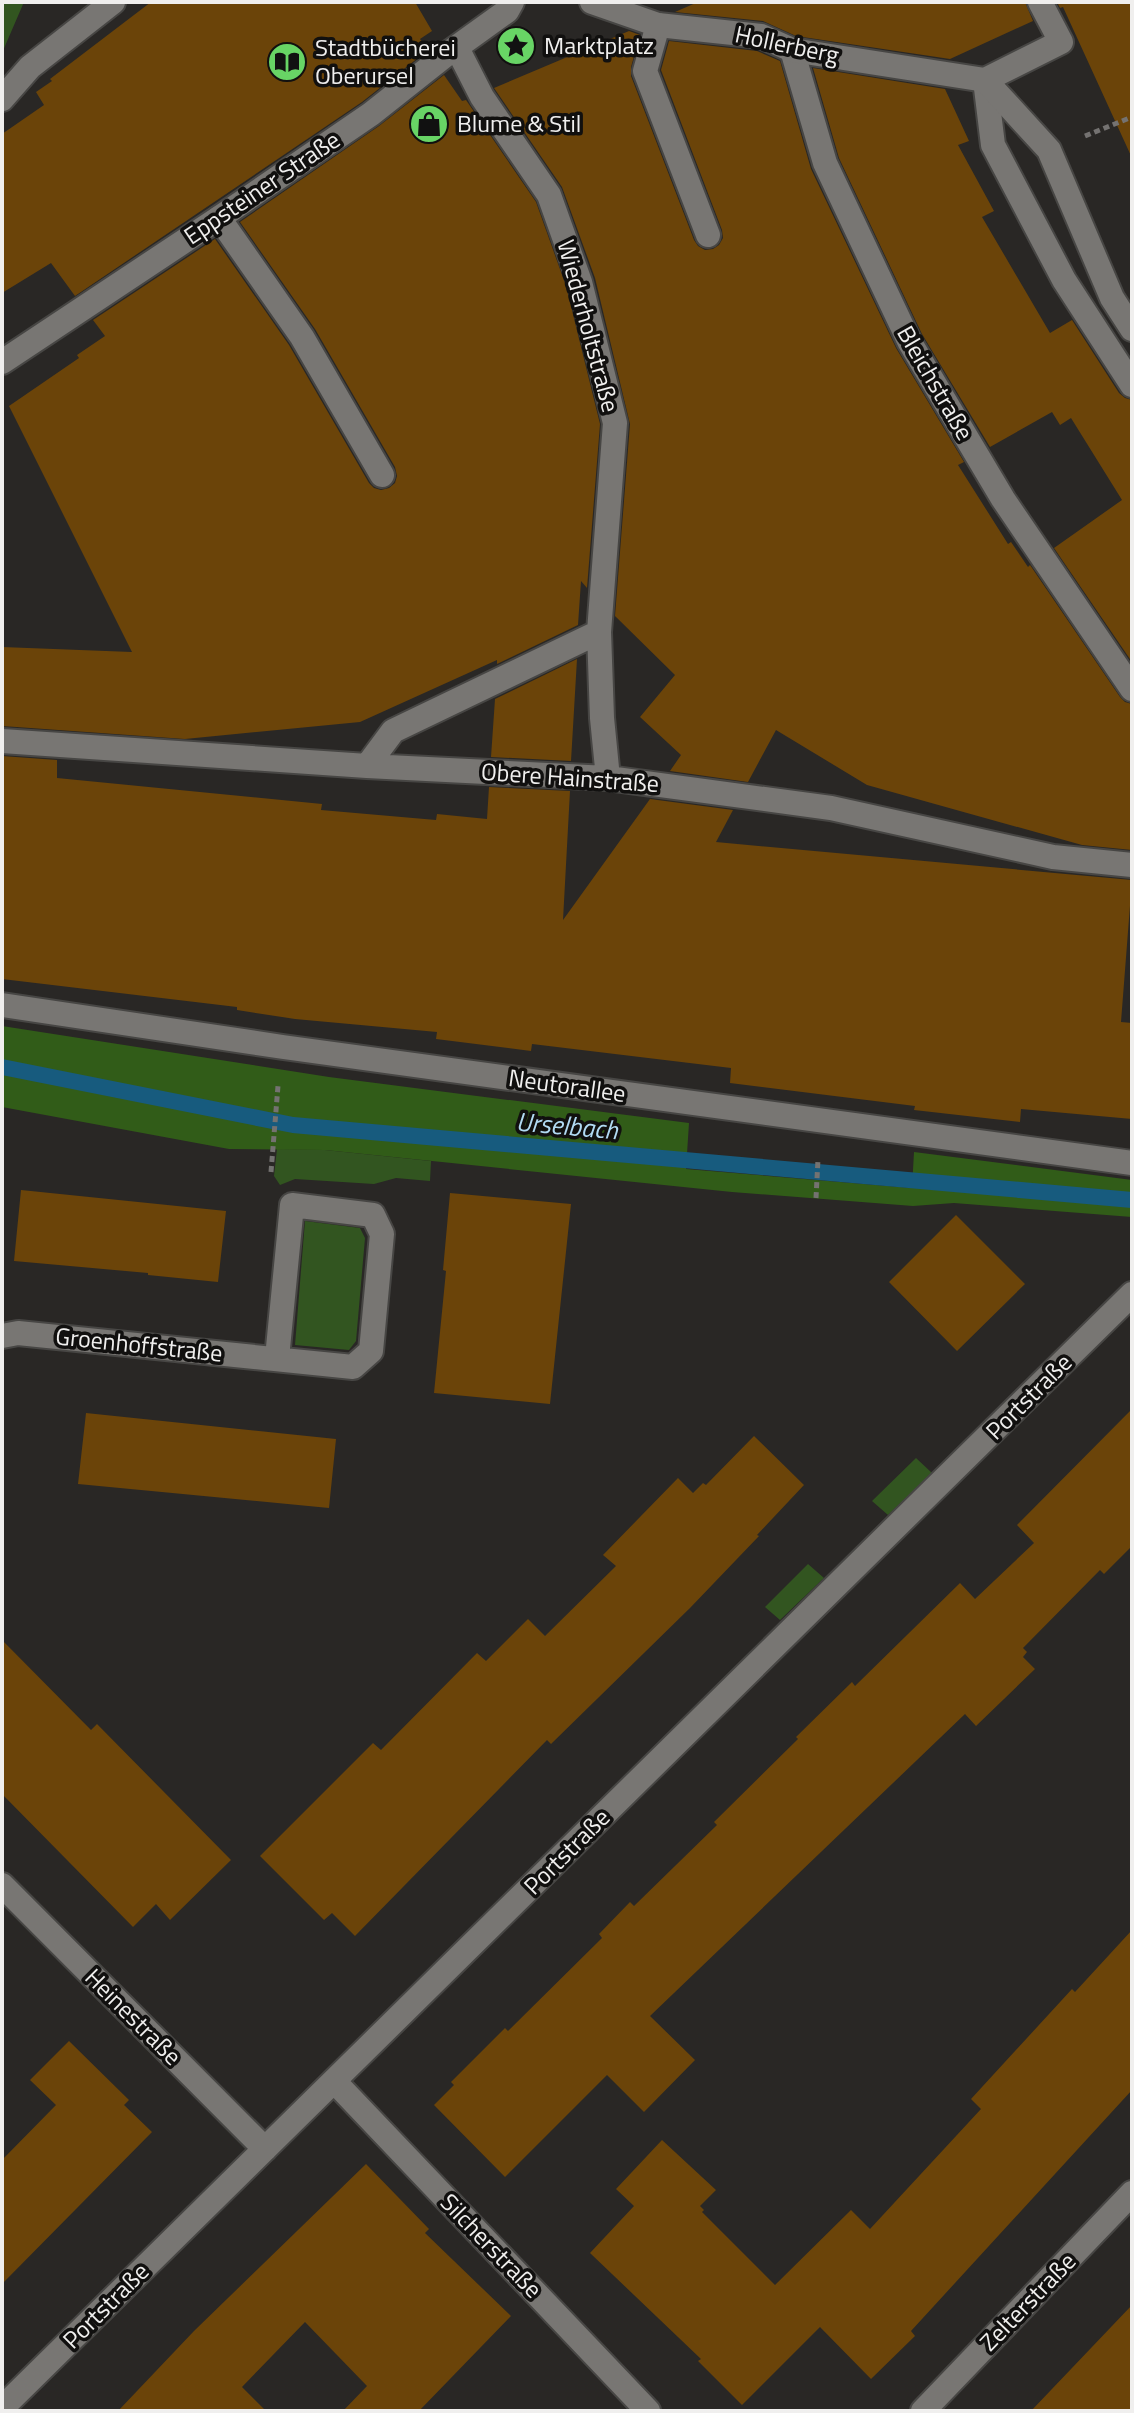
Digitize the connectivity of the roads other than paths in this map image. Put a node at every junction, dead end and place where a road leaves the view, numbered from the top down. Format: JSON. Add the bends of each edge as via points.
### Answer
{"nodes":[{"id":1,"x":113,"y":2,"type":"edge"},
{"id":2,"x":512,"y":2,"type":"edge"},
{"id":3,"x":592,"y":2,"type":"edge"},
{"id":4,"x":1040,"y":2,"type":"edge"},
{"id":5,"x":658,"y":25,"type":"junction"},
{"id":6,"x":457,"y":48,"type":"junction"},
{"id":7,"x":792,"y":50,"type":"junction"},
{"id":8,"x":985,"y":80,"type":"junction"},
{"id":9,"x":2,"y":99,"type":"edge"},
{"id":10,"x":219,"y":218,"type":"junction"},
{"id":11,"x":708,"y":235,"type":"dead end"},
{"id":12,"x":1132,"y":329,"type":"edge"},
{"id":13,"x":2,"y":362,"type":"edge"},
{"id":14,"x":1132,"y":385,"type":"edge"},
{"id":15,"x":382,"y":475,"type":"dead end"},
{"id":16,"x":599,"y":632,"type":"junction"},
{"id":17,"x":1132,"y":689,"type":"edge"},
{"id":18,"x":2,"y":741,"type":"edge"},
{"id":19,"x":367,"y":766,"type":"junction"},
{"id":20,"x":608,"y":778,"type":"junction"},
{"id":21,"x":1132,"y":865,"type":"edge"},
{"id":22,"x":2,"y":1005,"type":"edge"},
{"id":23,"x":1132,"y":1163,"type":"edge"},
{"id":24,"x":1132,"y":1294,"type":"edge"},
{"id":25,"x":2,"y":1336,"type":"edge"},
{"id":26,"x":277,"y":1358,"type":"junction"},
{"id":27,"x":2,"y":1885,"type":"edge"},
{"id":28,"x":334,"y":2081,"type":"junction"},
{"id":29,"x":265,"y":2149,"type":"junction"},
{"id":30,"x":1132,"y":2193,"type":"edge"},
{"id":31,"x":2,"y":2408,"type":"edge"},
{"id":32,"x":648,"y":2411,"type":"edge"},
{"id":33,"x":923,"y":2411,"type":"edge"}],
"edges":[{"from":1,"to":9,"type":"street","via":[[30,67]]},
{"from":2,"to":6,"type":"street","name":"Eppsteiner Straße"},
{"from":3,"to":5,"type":"street","name":"Hollerberg"},
{"from":4,"to":8,"type":"street","via":[[1061,42]]},
{"from":5,"to":7,"type":"street","name":"Hollerberg","via":[[761,36]]},
{"from":5,"to":11,"type":"street","via":[[645,71]]},
{"from":6,"to":10,"type":"street","name":"Eppsteiner Straße"},
{"from":6,"to":16,"type":"street","name":"Wiederholtstraße","via":[[482,97],[549,195],[580,282],[615,423]]},
{"from":7,"to":8,"type":"street","name":"Hollerberg"},
{"from":7,"to":17,"type":"street","name":"Bleichstraße","via":[[825,163],[909,341],[1003,499]]},
{"from":8,"to":12,"type":"street","via":[[1049,150],[1112,298]]},
{"from":8,"to":14,"type":"street","via":[[993,145],[1064,280]]},
{"from":10,"to":13,"type":"street","name":"Eppsteiner Straße"},
{"from":10,"to":15,"type":"street","via":[[302,337]]},
{"from":16,"to":19,"type":"street","via":[[393,731]]},
{"from":16,"to":20,"type":"street","name":"Wiederholtstraße"},
{"from":18,"to":19,"type":"street","name":"Obere Hainstraße"},
{"from":19,"to":20,"type":"street","name":"Obere Hainstraße"},
{"from":20,"to":21,"type":"street","name":"Obere Hainstraße","via":[[831,808],[1053,857]]},
{"from":22,"to":23,"type":"street","name":"Neutorallee"},
{"from":24,"to":28,"type":"street","name":"Portstraße"},
{"from":25,"to":26,"type":"street","name":"Groenhoffstraße","via":[[18,1333]]},
{"from":26,"to":26,"type":"street","name":"Groenhoffstraße","via":[[353,1367],[371,1351],[382,1234],[373,1215],[292,1205]]},
{"from":27,"to":29,"type":"street","name":"Heinestraße"},
{"from":28,"to":29,"type":"street","name":"Portstraße"},
{"from":28,"to":32,"type":"street","name":"Silcherstraße"},
{"from":29,"to":31,"type":"street","name":"Portstraße"},
{"from":30,"to":33,"type":"street","name":"Zelterstraße"}]}
